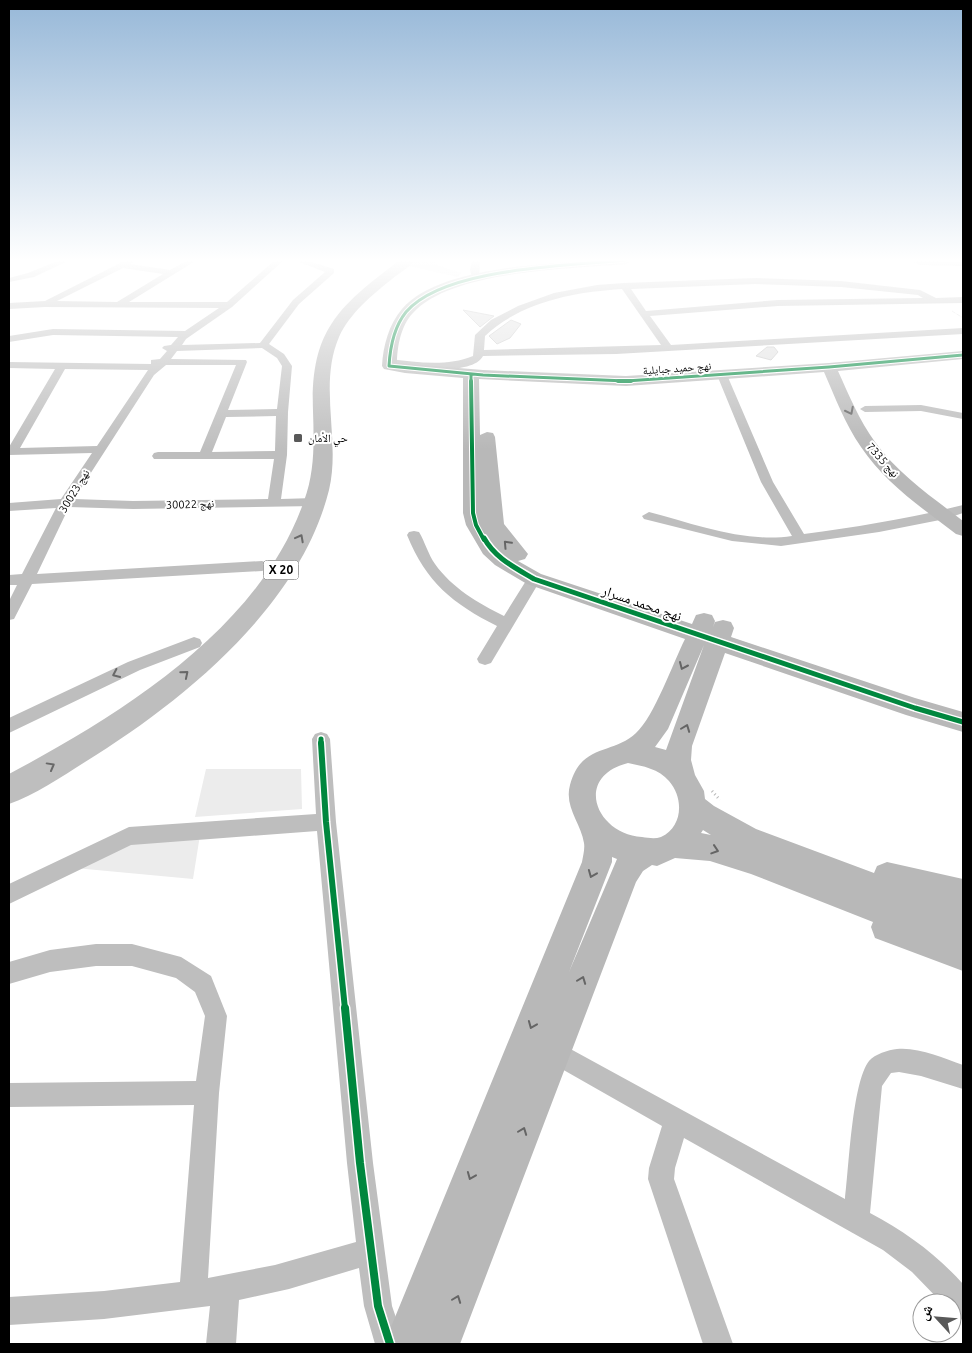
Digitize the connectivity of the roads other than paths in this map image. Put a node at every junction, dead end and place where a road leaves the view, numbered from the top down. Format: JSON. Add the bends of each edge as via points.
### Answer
{"nodes":[{"id":1,"x":196,"y":323,"type":"edge"},
{"id":2,"x":280,"y":323,"type":"edge"},
{"id":3,"x":327,"y":323,"type":"edge"},
{"id":4,"x":339,"y":323,"type":"edge"},
{"id":5,"x":400,"y":323,"type":"edge"},
{"id":6,"x":492,"y":323,"type":"edge"},
{"id":7,"x":650,"y":323,"type":"edge"},
{"id":8,"x":963,"y":332,"type":"edge"},
{"id":9,"x":182,"y":333,"type":"junction"},
{"id":10,"x":9,"y":339,"type":"edge"},
{"id":11,"x":263,"y":345,"type":"junction"},
{"id":12,"x":167,"y":348,"type":"junction"},
{"id":13,"x":668,"y":348,"type":"junction"},
{"id":14,"x":478,"y":353,"type":"junction"},
{"id":15,"x":963,"y":355,"type":"edge"},
{"id":16,"x":62,"y":365,"type":"junction"},
{"id":17,"x":390,"y":365,"type":"junction"},
{"id":18,"x":9,"y":366,"type":"edge"},
{"id":19,"x":155,"y":366,"type":"junction"},
{"id":20,"x":837,"y":367,"type":"junction"},
{"id":21,"x":477,"y":375,"type":"junction"},
{"id":22,"x":722,"y":375,"type":"junction"},
{"id":23,"x":865,"y":409,"type":"junction"},
{"id":24,"x":282,"y":412,"type":"junction"},
{"id":25,"x":222,"y":414,"type":"junction"},
{"id":26,"x":963,"y":416,"type":"edge"},
{"id":27,"x":99,"y":449,"type":"junction"},
{"id":28,"x":11,"y":452,"type":"edge"},
{"id":29,"x":205,"y":455,"type":"junction"},
{"id":30,"x":281,"y":455,"type":"junction"},
{"id":31,"x":158,"y":456,"type":"dead end"},
{"id":32,"x":295,"y":502,"type":"junction"},
{"id":33,"x":65,"y":503,"type":"junction"},
{"id":34,"x":9,"y":507,"type":"edge"},
{"id":35,"x":958,"y":512,"type":"edge"},
{"id":36,"x":649,"y":516,"type":"dead end"},
{"id":37,"x":963,"y":530,"type":"edge"},
{"id":38,"x":414,"y":535,"type":"dead end"},
{"id":39,"x":801,"y":540,"type":"junction"},
{"id":40,"x":262,"y":566,"type":"junction"},
{"id":41,"x":534,"y":578,"type":"junction"},
{"id":42,"x":9,"y":580,"type":"edge"},
{"id":43,"x":28,"y":580,"type":"junction"},
{"id":44,"x":9,"y":615,"type":"edge"},
{"id":45,"x":506,"y":624,"type":"junction"},
{"id":46,"x":711,"y":631,"type":"junction"},
{"id":47,"x":194,"y":643,"type":"junction"},
{"id":48,"x":485,"y":659,"type":"dead end"},
{"id":49,"x":963,"y":708,"type":"edge"},
{"id":50,"x":963,"y":722,"type":"edge"},
{"id":51,"x":9,"y":726,"type":"edge"},
{"id":52,"x":321,"y":739,"type":"dead end"},
{"id":53,"x":628,"y":752,"type":"junction"},
{"id":54,"x":9,"y":770,"type":"edge"},
{"id":55,"x":682,"y":775,"type":"junction"},
{"id":56,"x":9,"y":790,"type":"edge"},
{"id":57,"x":695,"y":807,"type":"junction"},
{"id":58,"x":326,"y":822,"type":"junction"},
{"id":59,"x":594,"y":827,"type":"junction"},
{"id":60,"x":660,"y":849,"type":"junction"},
{"id":61,"x":758,"y":854,"type":"junction"},
{"id":62,"x":9,"y":894,"type":"edge"},
{"id":63,"x":963,"y":894,"type":"edge"},
{"id":64,"x":963,"y":914,"type":"edge"},
{"id":65,"x":963,"y":936,"type":"edge"},
{"id":66,"x":963,"y":956,"type":"edge"},
{"id":67,"x":9,"y":973,"type":"edge"},
{"id":68,"x":554,"y":1052,"type":"junction"},
{"id":69,"x":963,"y":1077,"type":"edge"},
{"id":70,"x":207,"y":1093,"type":"junction"},
{"id":71,"x":9,"y":1095,"type":"edge"},
{"id":72,"x":676,"y":1120,"type":"junction"},
{"id":73,"x":856,"y":1220,"type":"junction"},
{"id":74,"x":371,"y":1252,"type":"junction"},
{"id":75,"x":226,"y":1289,"type":"junction"},
{"id":76,"x":193,"y":1295,"type":"junction"},
{"id":77,"x":963,"y":1306,"type":"edge"},
{"id":78,"x":9,"y":1311,"type":"edge"},
{"id":79,"x":221,"y":1344,"type":"edge"},
{"id":80,"x":390,"y":1344,"type":"edge"},
{"id":81,"x":405,"y":1344,"type":"edge"},
{"id":82,"x":439,"y":1344,"type":"edge"},
{"id":83,"x":718,"y":1344,"type":"edge"}],
"edges":[{"from":1,"to":9,"type":"street","name":"نهج 30023"},
{"from":2,"to":11,"type":"street"},
{"from":3,"to":32,"type":"highway","number":"X 20","via":[[318,336],[308,369],[309,450],[307,470]]},
{"from":4,"to":32,"type":"highway","number":"X 20","via":[[331,336],[322,367],[323,468]]},
{"from":5,"to":17,"type":"street"},
{"from":6,"to":14,"type":"street","via":[[478,338]]},
{"from":7,"to":13,"type":"street"},
{"from":8,"to":13,"type":"street"},
{"from":9,"to":10,"type":"street","via":[[53,332]]},
{"from":9,"to":12,"type":"street","name":"نهج 30023"},
{"from":11,"to":12,"type":"street"},
{"from":11,"to":24,"type":"street","via":[[286,360]]},
{"from":12,"to":19,"type":"street","name":"نهج 30023"},
{"from":13,"to":14,"type":"street"},
{"from":14,"to":17,"type":"street","via":[[477,358],[470,362],[455,365]]},
{"from":15,"to":20,"type":"street","name":"نهج حميد جبايلية"},
{"from":16,"to":18,"type":"street"},
{"from":16,"to":19,"type":"street"},
{"from":16,"to":28,"type":"street"},
{"from":17,"to":21,"type":"street","name":"نهج حميد جبايلية"},
{"from":19,"to":25,"type":"street","via":[[242,362]]},
{"from":19,"to":27,"type":"street","name":"نهج 30023"},
{"from":20,"to":22,"type":"street","name":"نهج حميد جبايلية"},
{"from":20,"to":23,"type":"street","name":"نهج 7335"},
{"from":20,"to":35,"type":"street","name":"نهج 7335","one_way":true,"via":[[861,433],[877,456],[898,477]]},
{"from":21,"to":22,"type":"street","name":"نهج حميد جبايلية","via":[[626,381]]},
{"from":21,"to":41,"type":"street","name":"نهج محمد مسرار","via":[[473,513],[476,525],[490,549],[502,560]]},
{"from":46,"to":21,"type":"street","name":"نهج محمد مسرار","one_way":true,"via":[[552,572],[520,556],[509,546],[497,530],[492,513]]},
{"from":22,"to":39,"type":"street","via":[[768,482]]},
{"from":23,"to":26,"type":"street","via":[[921,408]]},
{"from":23,"to":35,"type":"street","name":"نهج 7335","via":[[893,455]]},
{"from":24,"to":25,"type":"street"},
{"from":24,"to":30,"type":"street"},
{"from":25,"to":29,"type":"street"},
{"from":27,"to":28,"type":"street"},
{"from":27,"to":33,"type":"street","name":"نهج 30023"},
{"from":29,"to":30,"type":"street"},
{"from":29,"to":31,"type":"street"},
{"from":30,"to":32,"type":"street"},
{"from":32,"to":33,"type":"street","name":"نهج 30022","via":[[133,506]]},
{"from":32,"to":40,"type":"highway","number":"X 20","via":[[278,541]]},
{"from":56,"to":32,"type":"highway","number":"X 20","one_way":true,"via":[[74,754],[122,722],[164,692],[213,650],[260,600],[304,531]]},
{"from":33,"to":34,"type":"street","name":"نهج 30022"},
{"from":33,"to":43,"type":"street","name":"نهج 30023"},
{"from":35,"to":37,"type":"street","name":"نهج 7335"},
{"from":35,"to":39,"type":"street"},
{"from":36,"to":39,"type":"street","via":[[766,542]]},
{"from":38,"to":45,"type":"street","via":[[429,568],[443,584],[483,613]]},
{"from":40,"to":43,"type":"street"},
{"from":40,"to":47,"type":"highway","number":"X 20","via":[[241,594]]},
{"from":41,"to":45,"type":"street"},
{"from":41,"to":46,"type":"street","name":"نهج محمد مسرار"},
{"from":42,"to":43,"type":"street"},
{"from":43,"to":44,"type":"street","name":"نهج 30023"},
{"from":45,"to":48,"type":"street"},
{"from":46,"to":49,"type":"street","name":"نهج محمد مسرار"},
{"from":46,"to":50,"type":"street","name":"نهج محمد مسرار","via":[[915,708]]},
{"from":46,"to":53,"type":"street","one_way":true,"via":[[655,729],[644,742]]},
{"from":55,"to":46,"type":"street","one_way":true,"via":[[678,746]]},
{"from":47,"to":51,"type":"street","one_way":true,"via":[[134,666]]},
{"from":47,"to":54,"type":"highway","number":"X 20","via":[[112,709]]},
{"from":52,"to":58,"type":"street"},
{"from":53,"to":55,"type":"street","via":[[663,760]]},
{"from":53,"to":59,"type":"street","via":[[601,760],[584,782],[583,804]]},
{"from":55,"to":57,"type":"street","via":[[689,785]]},
{"from":57,"to":60,"type":"street","via":[[690,829],[682,838]]},
{"from":57,"to":61,"type":"street"},
{"from":58,"to":62,"type":"street","via":[[128,836]]},
{"from":58,"to":74,"type":"street"},
{"from":59,"to":60,"type":"street","via":[[624,848]]},
{"from":59,"to":81,"type":"street","one_way":true,"via":[[599,844],[597,862]]},
{"from":60,"to":61,"type":"street","one_way":true,"via":[[694,844]]},
{"from":68,"to":60,"type":"street","one_way":true,"via":[[624,874],[634,861]]},
{"from":61,"to":63,"type":"street","via":[[800,850]]},
{"from":61,"to":64,"type":"street"},
{"from":61,"to":65,"type":"street","via":[[850,899]]},
{"from":61,"to":66,"type":"street","via":[[778,882],[803,896]]},
{"from":67,"to":70,"type":"street","via":[[50,961],[96,955],[132,955],[181,968],[203,984],[216,1016]]},
{"from":68,"to":72,"type":"street"},
{"from":82,"to":68,"type":"street","one_way":true},
{"from":69,"to":73,"type":"street","via":[[902,1060],[881,1066],[874,1075],[870,1086]]},
{"from":70,"to":71,"type":"street"},
{"from":70,"to":76,"type":"street"},
{"from":72,"to":73,"type":"street"},
{"from":72,"to":83,"type":"street","via":[[661,1179]]},
{"from":73,"to":77,"type":"street","via":[[921,1260]]},
{"from":74,"to":75,"type":"street"},
{"from":74,"to":80,"type":"street","via":[[378,1306]]},
{"from":75,"to":76,"type":"street"},
{"from":75,"to":79,"type":"street"},
{"from":76,"to":78,"type":"street","via":[[90,1307]]}]}
